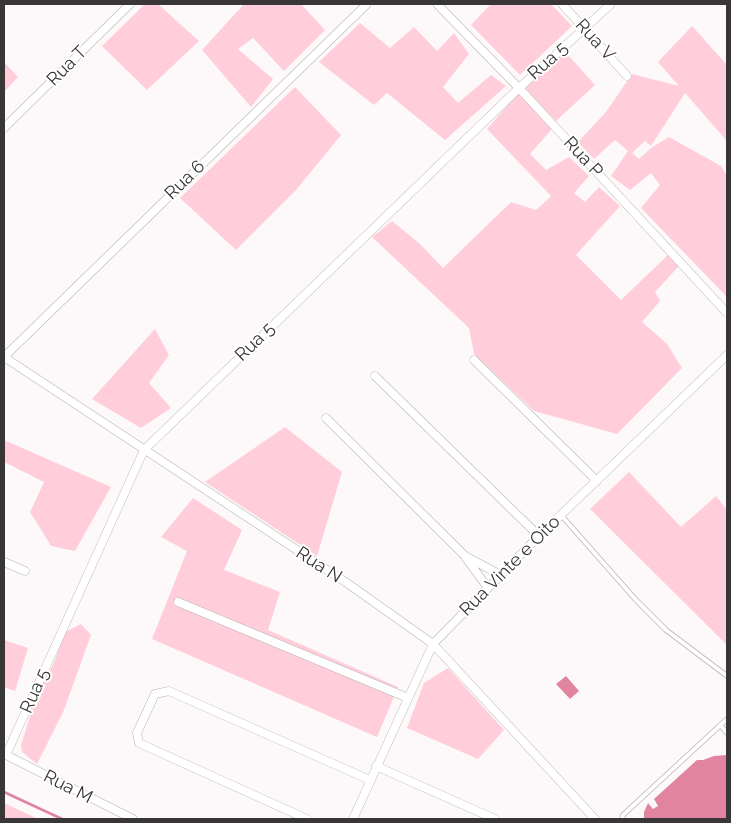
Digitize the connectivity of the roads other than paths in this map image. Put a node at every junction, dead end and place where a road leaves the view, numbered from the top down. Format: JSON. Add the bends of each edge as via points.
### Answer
{"nodes":[{"id":1,"x":367,"y":4,"type":"edge"},
{"id":2,"x":437,"y":4,"type":"edge"},
{"id":3,"x":562,"y":4,"type":"edge"},
{"id":4,"x":611,"y":4,"type":"edge"},
{"id":5,"x":126,"y":5,"type":"edge"},
{"id":6,"x":584,"y":28,"type":"junction"},
{"id":7,"x":628,"y":76,"type":"dead end"},
{"id":8,"x":519,"y":88,"type":"junction"},
{"id":9,"x":4,"y":128,"type":"edge"},
{"id":10,"x":727,"y":313,"type":"edge"},
{"id":11,"x":727,"y":356,"type":"edge"},
{"id":12,"x":4,"y":357,"type":"edge"},
{"id":13,"x":474,"y":360,"type":"dead end"},
{"id":14,"x":375,"y":376,"type":"dead end"},
{"id":15,"x":326,"y":418,"type":"dead end"},
{"id":16,"x":144,"y":450,"type":"junction"},
{"id":17,"x":597,"y":481,"type":"junction"},
{"id":18,"x":561,"y":515,"type":"junction"},
{"id":19,"x":539,"y":536,"type":"junction"},
{"id":20,"x":465,"y":556,"type":"junction"},
{"id":21,"x":4,"y":562,"type":"edge"},
{"id":22,"x":25,"y":571,"type":"dead end"},
{"id":23,"x":501,"y":575,"type":"junction"},
{"id":24,"x":488,"y":588,"type":"junction"},
{"id":25,"x":178,"y":602,"type":"dead end"},
{"id":26,"x":433,"y":644,"type":"junction"},
{"id":27,"x":727,"y":676,"type":"edge"},
{"id":28,"x":408,"y":698,"type":"junction"},
{"id":29,"x":727,"y":719,"type":"edge"},
{"id":30,"x":721,"y":726,"type":"junction"},
{"id":31,"x":727,"y":733,"type":"edge"},
{"id":32,"x":5,"y":755,"type":"edge"},
{"id":33,"x":376,"y":766,"type":"junction"},
{"id":34,"x":370,"y":780,"type":"junction"},
{"id":35,"x":133,"y":819,"type":"edge"},
{"id":36,"x":307,"y":819,"type":"edge"},
{"id":37,"x":354,"y":819,"type":"edge"},
{"id":38,"x":495,"y":819,"type":"edge"},
{"id":39,"x":595,"y":819,"type":"edge"},
{"id":40,"x":622,"y":819,"type":"edge"}],
"edges":[{"from":1,"to":12,"type":"street","name":"Rua 6"},
{"from":2,"to":8,"type":"street","name":"Rua P"},
{"from":3,"to":6,"type":"street","name":"Rua V"},
{"from":4,"to":6,"type":"street","name":"Rua 5"},
{"from":5,"to":9,"type":"street","name":"Rua T"},
{"from":6,"to":7,"type":"street","name":"Rua V"},
{"from":6,"to":8,"type":"street","name":"Rua 5"},
{"from":8,"to":10,"type":"street","name":"Rua P"},
{"from":8,"to":16,"type":"street","name":"Rua 5"},
{"from":11,"to":17,"type":"street","name":"Rua Vinte e Oito"},
{"from":12,"to":16,"type":"street","name":"Rua N"},
{"from":13,"to":17,"type":"street"},
{"from":14,"to":19,"type":"street"},
{"from":15,"to":20,"type":"street"},
{"from":16,"to":26,"type":"street","name":"Rua N","via":[[347,583]]},
{"from":16,"to":32,"type":"street","name":"Rua 5"},
{"from":17,"to":18,"type":"street","name":"Rua Vinte e Oito"},
{"from":18,"to":19,"type":"street","name":"Rua Vinte e Oito"},
{"from":18,"to":27,"type":"lane","via":[[666,630]]},
{"from":19,"to":23,"type":"street","name":"Rua Vinte e Oito"},
{"from":20,"to":23,"type":"street"},
{"from":20,"to":24,"type":"street"},
{"from":21,"to":22,"type":"street"},
{"from":23,"to":24,"type":"street","name":"Rua Vinte e Oito"},
{"from":24,"to":26,"type":"street","name":"Rua Vinte e Oito"},
{"from":25,"to":28,"type":"street"},
{"from":26,"to":28,"type":"street","name":"Rua Vinte e Oito"},
{"from":26,"to":39,"type":"street","name":"Rua N"},
{"from":28,"to":33,"type":"street","name":"Rua Vinte e Oito"},
{"from":29,"to":30,"type":"lane"},
{"from":30,"to":31,"type":"lane"},
{"from":30,"to":40,"type":"lane"},
{"from":32,"to":35,"type":"street","name":"Rua M"},
{"from":33,"to":34,"type":"street","name":"Rua Vinte e Oito"},
{"from":33,"to":38,"type":"street"},
{"from":34,"to":36,"type":"street","via":[[169,692],[155,694],[137,733],[138,743]]},
{"from":34,"to":37,"type":"street","name":"Rua Vinte e Oito"}]}
